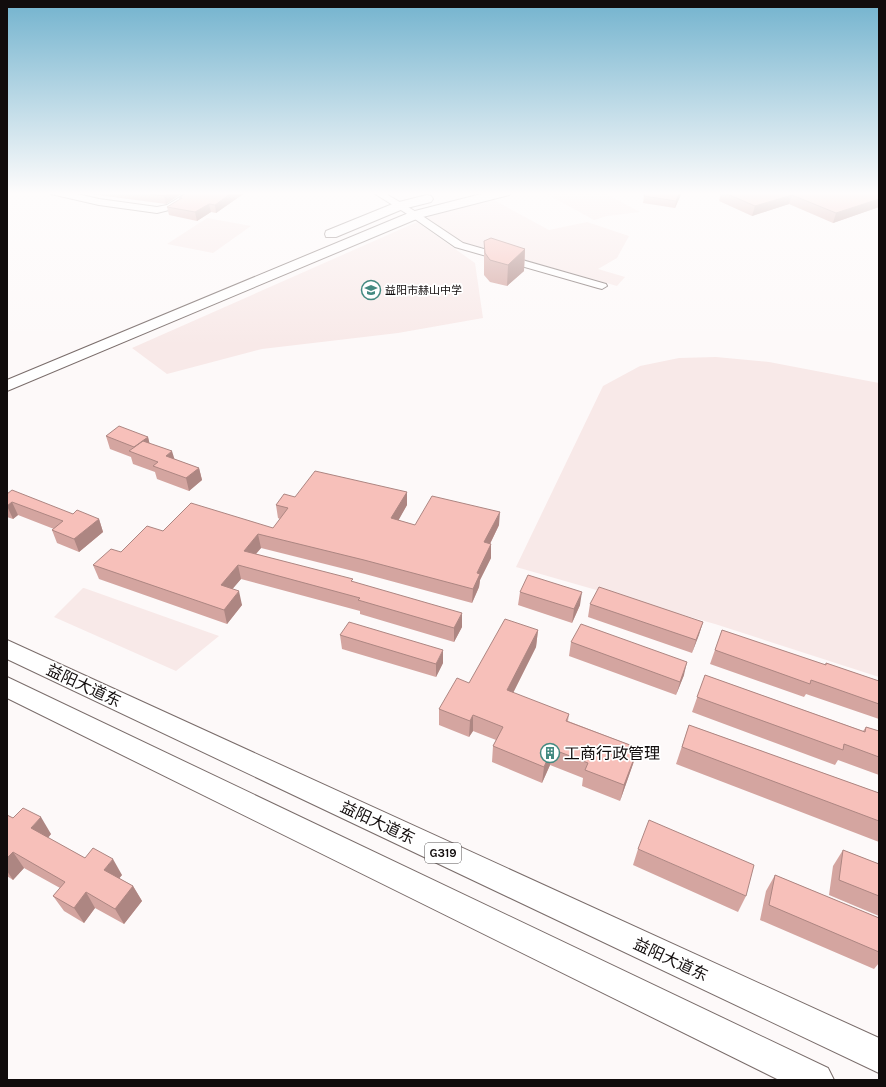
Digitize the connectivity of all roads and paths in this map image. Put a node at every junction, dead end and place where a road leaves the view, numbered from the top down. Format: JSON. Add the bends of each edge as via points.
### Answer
{"nodes":[{"id":1,"x":349,"y":243,"type":"edge"},
{"id":2,"x":456,"y":243,"type":"edge"},
{"id":3,"x":602,"y":286,"type":"dead end"},
{"id":4,"x":7,"y":386,"type":"edge"},
{"id":5,"x":7,"y":649,"type":"edge"},
{"id":6,"x":7,"y":687,"type":"edge"},
{"id":7,"x":879,"y":1056,"type":"edge"},
{"id":8,"x":816,"y":1080,"type":"edge"}],
"edges":[{"from":1,"to":4,"type":"main road"},
{"from":2,"to":3,"type":"street"},
{"from":5,"to":7,"type":"main road","name":"益阳大道东","number":"G319"},
{"from":6,"to":8,"type":"main road"}]}
